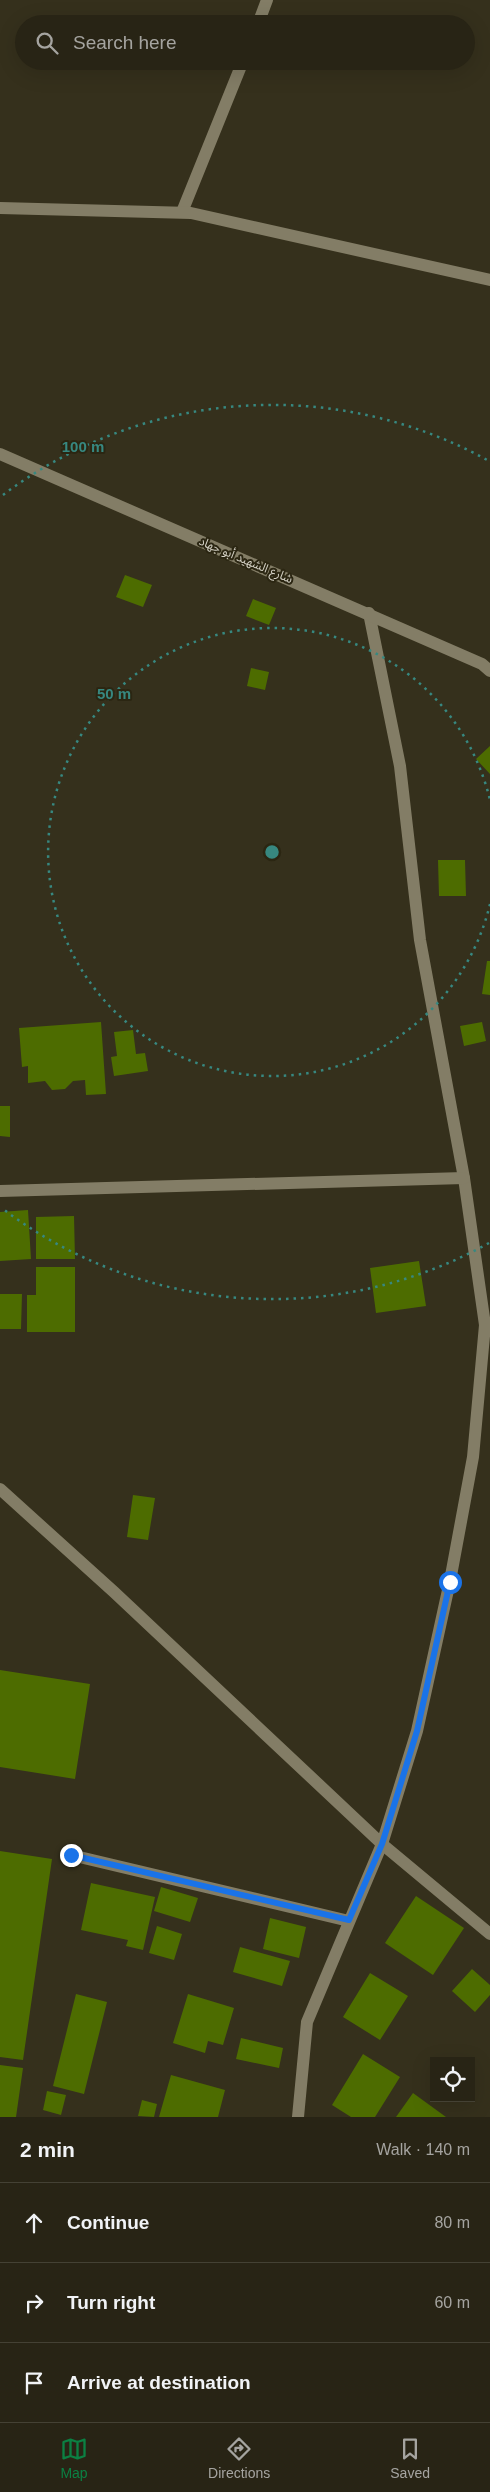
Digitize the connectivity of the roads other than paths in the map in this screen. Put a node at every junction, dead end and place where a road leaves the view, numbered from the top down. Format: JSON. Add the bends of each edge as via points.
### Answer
{"nodes":[{"id":1,"x":267,"y":0,"type":"edge"},
{"id":2,"x":261,"y":15,"type":"edge"},
{"id":3,"x":239,"y":70,"type":"edge"},
{"id":4,"x":0,"y":208,"type":"edge"},
{"id":5,"x":182,"y":212,"type":"junction"},
{"id":6,"x":490,"y":280,"type":"edge"},
{"id":7,"x":0,"y":454,"type":"edge"},
{"id":8,"x":369,"y":613,"type":"junction"},
{"id":9,"x":490,"y":670,"type":"edge"},
{"id":10,"x":464,"y":1178,"type":"junction"},
{"id":11,"x":0,"y":1191,"type":"edge"},
{"id":12,"x":0,"y":1489,"type":"edge"},
{"id":13,"x":382,"y":1844,"type":"junction"},
{"id":14,"x":71,"y":1855,"type":"dead end"},
{"id":15,"x":349,"y":1920,"type":"junction"},
{"id":16,"x":490,"y":1934,"type":"edge"},
{"id":17,"x":298,"y":2117,"type":"edge"}],
"edges":[{"from":1,"to":2,"type":"street"},
{"from":3,"to":5,"type":"street"},
{"from":4,"to":5,"type":"street"},
{"from":5,"to":6,"type":"street"},
{"from":7,"to":8,"type":"street","name":"شارع الشهيد أبو جهاد"},
{"from":8,"to":9,"type":"street","name":"شارع الشهيد أبو جهاد"},
{"from":8,"to":10,"type":"street","via":[[400,766],[420,940]]},
{"from":10,"to":11,"type":"street"},
{"from":10,"to":13,"type":"street","via":[[485,1324],[473,1457],[417,1731]]},
{"from":12,"to":13,"type":"street"},
{"from":13,"to":15,"type":"street"},
{"from":13,"to":16,"type":"street"},
{"from":14,"to":15,"type":"street"},
{"from":15,"to":17,"type":"street","via":[[307,2022]]}]}
